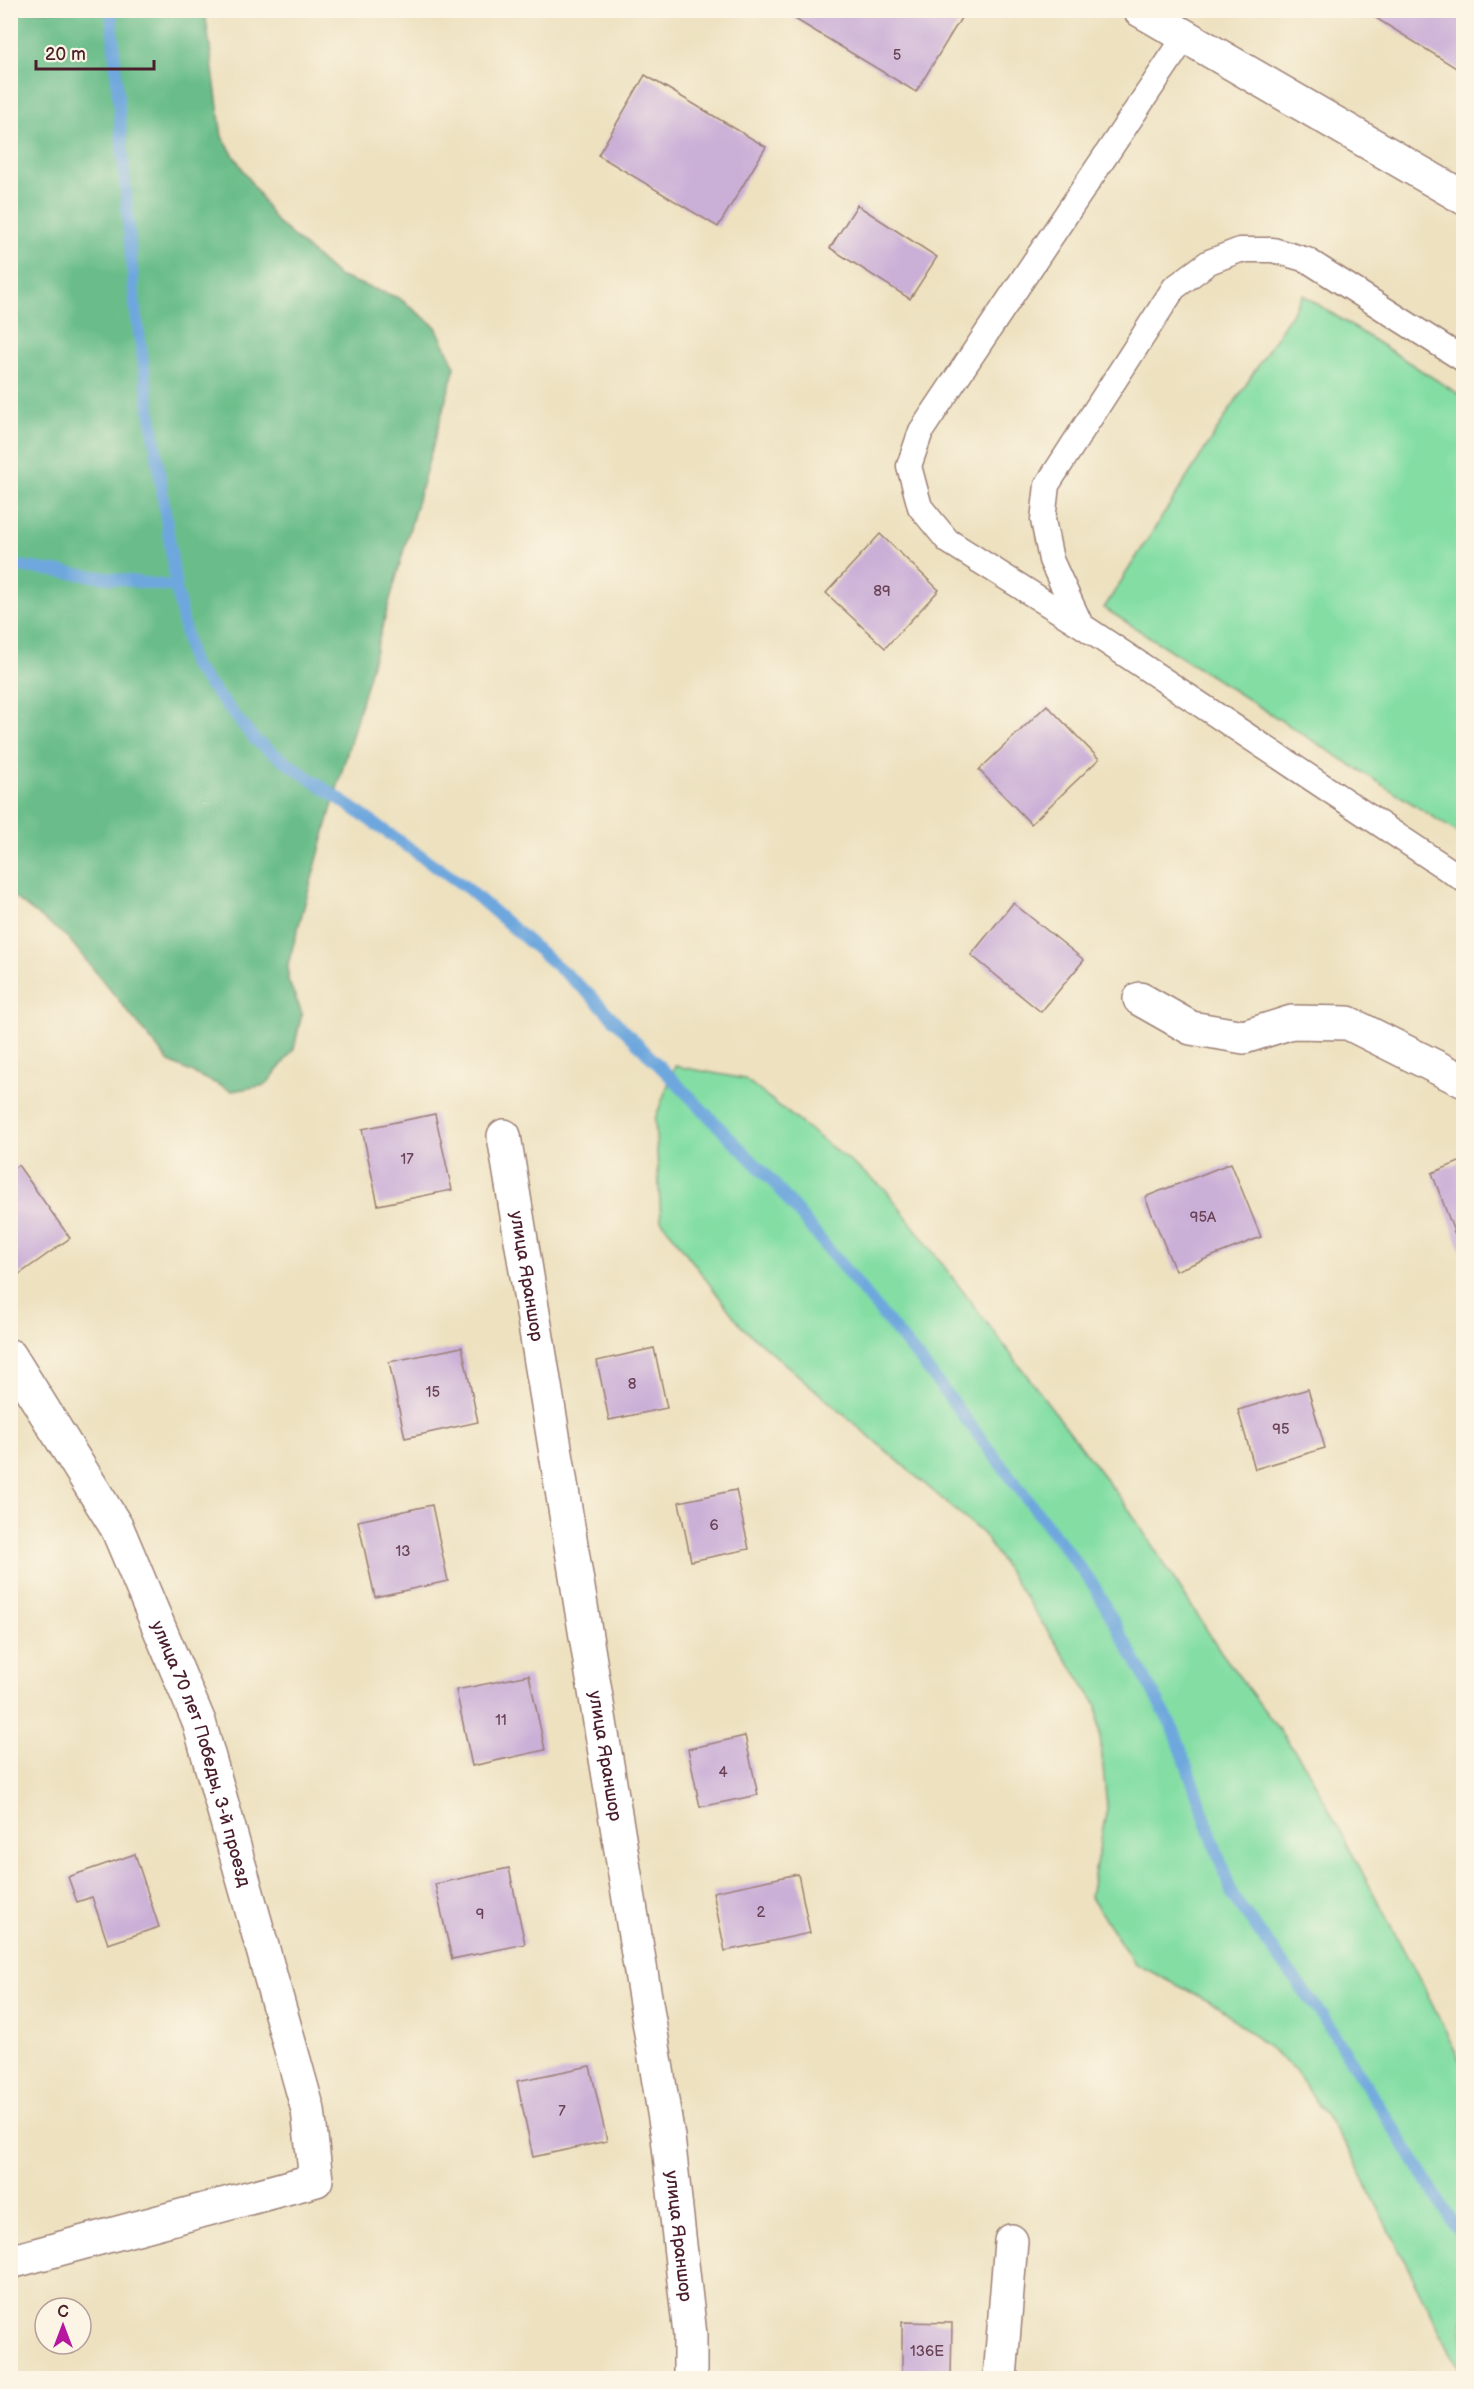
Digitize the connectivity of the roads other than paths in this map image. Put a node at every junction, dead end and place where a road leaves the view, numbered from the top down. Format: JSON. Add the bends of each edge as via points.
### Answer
{"nodes":[{"id":1,"x":1140,"y":10,"type":"edge"},
{"id":2,"x":1185,"y":37,"type":"junction"},
{"id":3,"x":1464,"y":198,"type":"edge"},
{"id":4,"x":1464,"y":360,"type":"edge"},
{"id":5,"x":1081,"y":625,"type":"junction"},
{"id":6,"x":1464,"y":880,"type":"edge"},
{"id":7,"x":1140,"y":999,"type":"dead end"},
{"id":8,"x":1464,"y":1081,"type":"edge"},
{"id":9,"x":504,"y":1136,"type":"dead end"},
{"id":10,"x":10,"y":1356,"type":"edge"},
{"id":11,"x":1011,"y":2241,"type":"dead end"},
{"id":12,"x":10,"y":2262,"type":"edge"},
{"id":13,"x":690,"y":2379,"type":"edge"},
{"id":14,"x":1000,"y":2379,"type":"edge"}],
"edges":[{"from":1,"to":2,"type":"street"},
{"from":2,"to":3,"type":"street"},
{"from":2,"to":5,"type":"lane","via":[[921,431],[909,466],[920,507],[948,541]]},
{"from":4,"to":5,"type":"lane","via":[[1307,260],[1273,250],[1240,250],[1209,262],[1174,288],[1047,485],[1043,520],[1051,560]]},
{"from":5,"to":6,"type":"lane"},
{"from":7,"to":8,"type":"street","via":[[1191,1028],[1245,1037],[1292,1022],[1348,1023]]},
{"from":9,"to":13,"type":"street","name":"улица Яраншор","via":[[668,2137],[690,2336]]},
{"from":10,"to":12,"type":"street","name":"улица 70 лет Победы, 3-й проезд","via":[[117,1528],[199,1722],[308,2110],[316,2180]]},
{"from":11,"to":14,"type":"street"}]}
